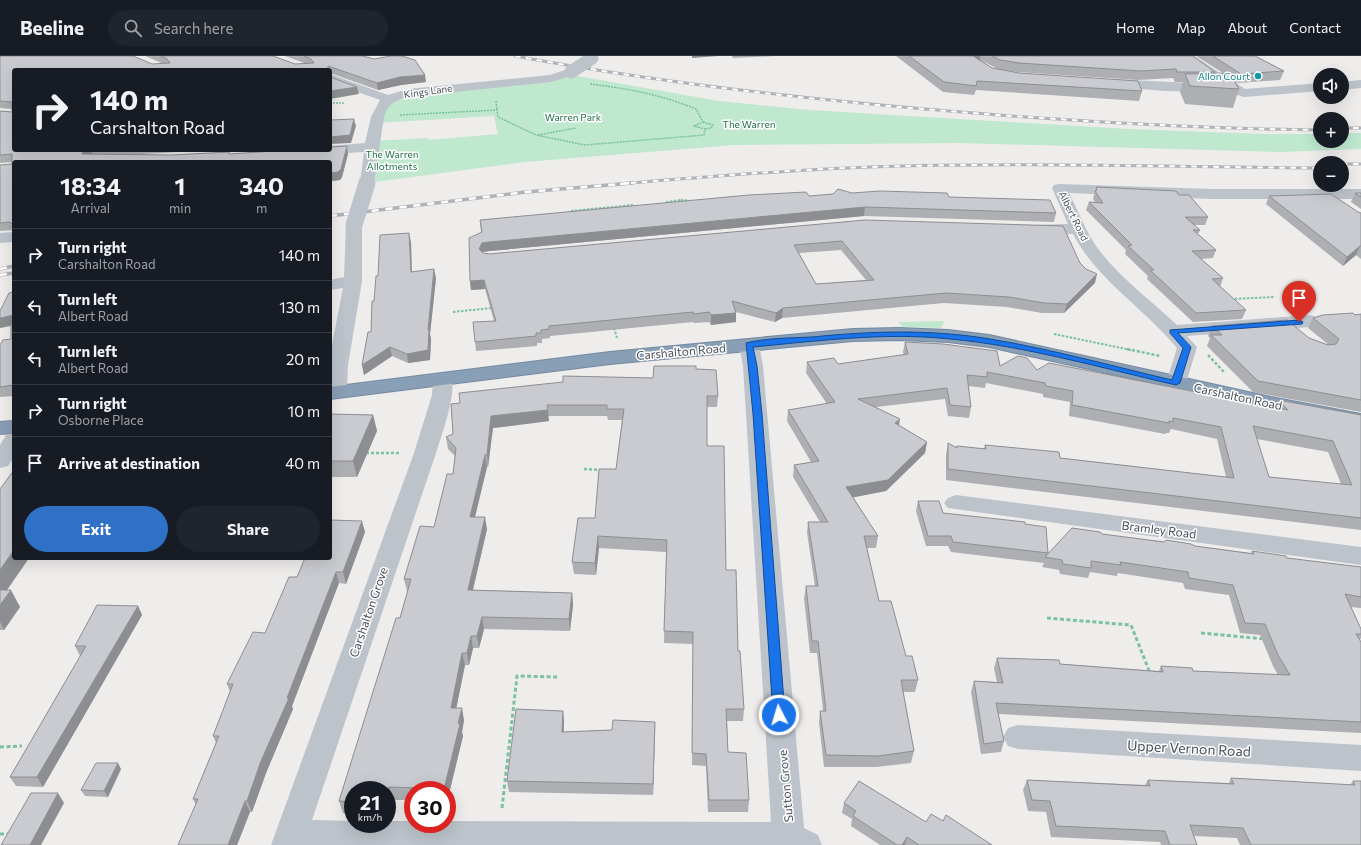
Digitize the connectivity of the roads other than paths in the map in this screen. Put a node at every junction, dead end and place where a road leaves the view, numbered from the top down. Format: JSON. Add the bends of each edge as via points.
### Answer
{"nodes":[{"id":1,"x":1186,"y":56,"type":"edge"},
{"id":2,"x":594,"y":57,"type":"edge"},
{"id":3,"x":332,"y":79,"type":"edge"},
{"id":4,"x":1098,"y":82,"type":"edge"},
{"id":5,"x":1361,"y":84,"type":"edge"},
{"id":6,"x":1349,"y":85,"type":"edge"},
{"id":7,"x":1232,"y":86,"type":"junction"},
{"id":8,"x":1313,"y":88,"type":"edge"},
{"id":9,"x":389,"y":99,"type":"junction"},
{"id":10,"x":372,"y":147,"type":"junction"},
{"id":11,"x":332,"y":150,"type":"edge"},
{"id":12,"x":1329,"y":194,"type":"junction"},
{"id":13,"x":1361,"y":194,"type":"edge"},
{"id":14,"x":1348,"y":208,"type":"edge"},
{"id":15,"x":1016,"y":227,"type":"edge"},
{"id":16,"x":1079,"y":229,"type":"junction"},
{"id":17,"x":12,"y":237,"type":"edge"},
{"id":18,"x":0,"y":238,"type":"edge"},
{"id":19,"x":353,"y":281,"type":"junction"},
{"id":20,"x":332,"y":285,"type":"edge"},
{"id":21,"x":1288,"y":322,"type":"junction"},
{"id":22,"x":1310,"y":322,"type":"dead end"},
{"id":23,"x":1172,"y":331,"type":"junction"},
{"id":24,"x":1311,"y":341,"type":"edge"},
{"id":25,"x":748,"y":345,"type":"junction"},
{"id":26,"x":443,"y":378,"type":"junction"},
{"id":27,"x":1176,"y":383,"type":"junction"},
{"id":28,"x":334,"y":393,"type":"edge"},
{"id":29,"x":1361,"y":420,"type":"edge"},
{"id":30,"x":12,"y":427,"type":"edge"},
{"id":31,"x":0,"y":428,"type":"edge"},
{"id":32,"x":12,"y":443,"type":"edge"},
{"id":33,"x":0,"y":461,"type":"edge"},
{"id":34,"x":956,"y":503,"type":"dead end"},
{"id":35,"x":1361,"y":556,"type":"edge"},
{"id":36,"x":1018,"y":737,"type":"dead end"},
{"id":37,"x":1361,"y":758,"type":"edge"},
{"id":38,"x":288,"y":840,"type":"edge"},
{"id":39,"x":795,"y":842,"type":"edge"}],
"edges":[{"from":1,"to":7,"type":"street"},
{"from":2,"to":9,"type":"street","name":"Kings Lane","bridge":true,"via":[[571,72],[551,78],[408,93]]},
{"from":3,"to":9,"type":"street"},
{"from":4,"to":7,"type":"street","via":[[1171,88]]},
{"from":5,"to":6,"type":"street"},
{"from":7,"to":8,"type":"street","via":[[1238,91],[1252,93]]},
{"from":9,"to":10,"type":"street","name":"Kings Lane","via":[[382,105],[377,116]]},
{"from":10,"to":11,"type":"street"},
{"from":10,"to":19,"type":"street","name":"Kings Lane","bridge":true,"via":[[367,183],[354,225]]},
{"from":12,"to":13,"type":"street","name":"Albert Road"},
{"from":12,"to":14,"type":"street"},
{"from":12,"to":16,"type":"street","name":"Albert Road","via":[[1212,194],[1059,188]]},
{"from":15,"to":16,"type":"street"},
{"from":16,"to":23,"type":"street","name":"Albert Road","via":[[1099,262]]},
{"from":17,"to":18,"type":"street"},
{"from":19,"to":20,"type":"street"},
{"from":19,"to":28,"type":"street","name":"Kings Lane"},
{"from":21,"to":22,"type":"street"},
{"from":21,"to":23,"type":"street"},
{"from":21,"to":24,"type":"street"},
{"from":23,"to":27,"type":"street","name":"Albert Road","via":[[1187,347]]},
{"from":25,"to":26,"type":"highway","name":"Carshalton Road","via":[[622,356]]},
{"from":25,"to":27,"type":"highway","name":"Carshalton Road","via":[[853,335],[948,336],[989,341]]},
{"from":25,"to":39,"type":"street","name":"Sutton Grove","via":[[753,366],[764,527]]},
{"from":26,"to":28,"type":"highway","name":"Carshalton Road"},
{"from":26,"to":38,"type":"street","name":"Carshalton Grove","via":[[442,395],[425,452]]},
{"from":27,"to":29,"type":"highway","name":"Carshalton Road"},
{"from":30,"to":31,"type":"highway"},
{"from":32,"to":33,"type":"street"},
{"from":34,"to":35,"type":"street","name":"Bramley Road"},
{"from":36,"to":37,"type":"street","name":"Upper Vernon Road"},
{"from":38,"to":39,"type":"street","via":[[499,836]]}]}
